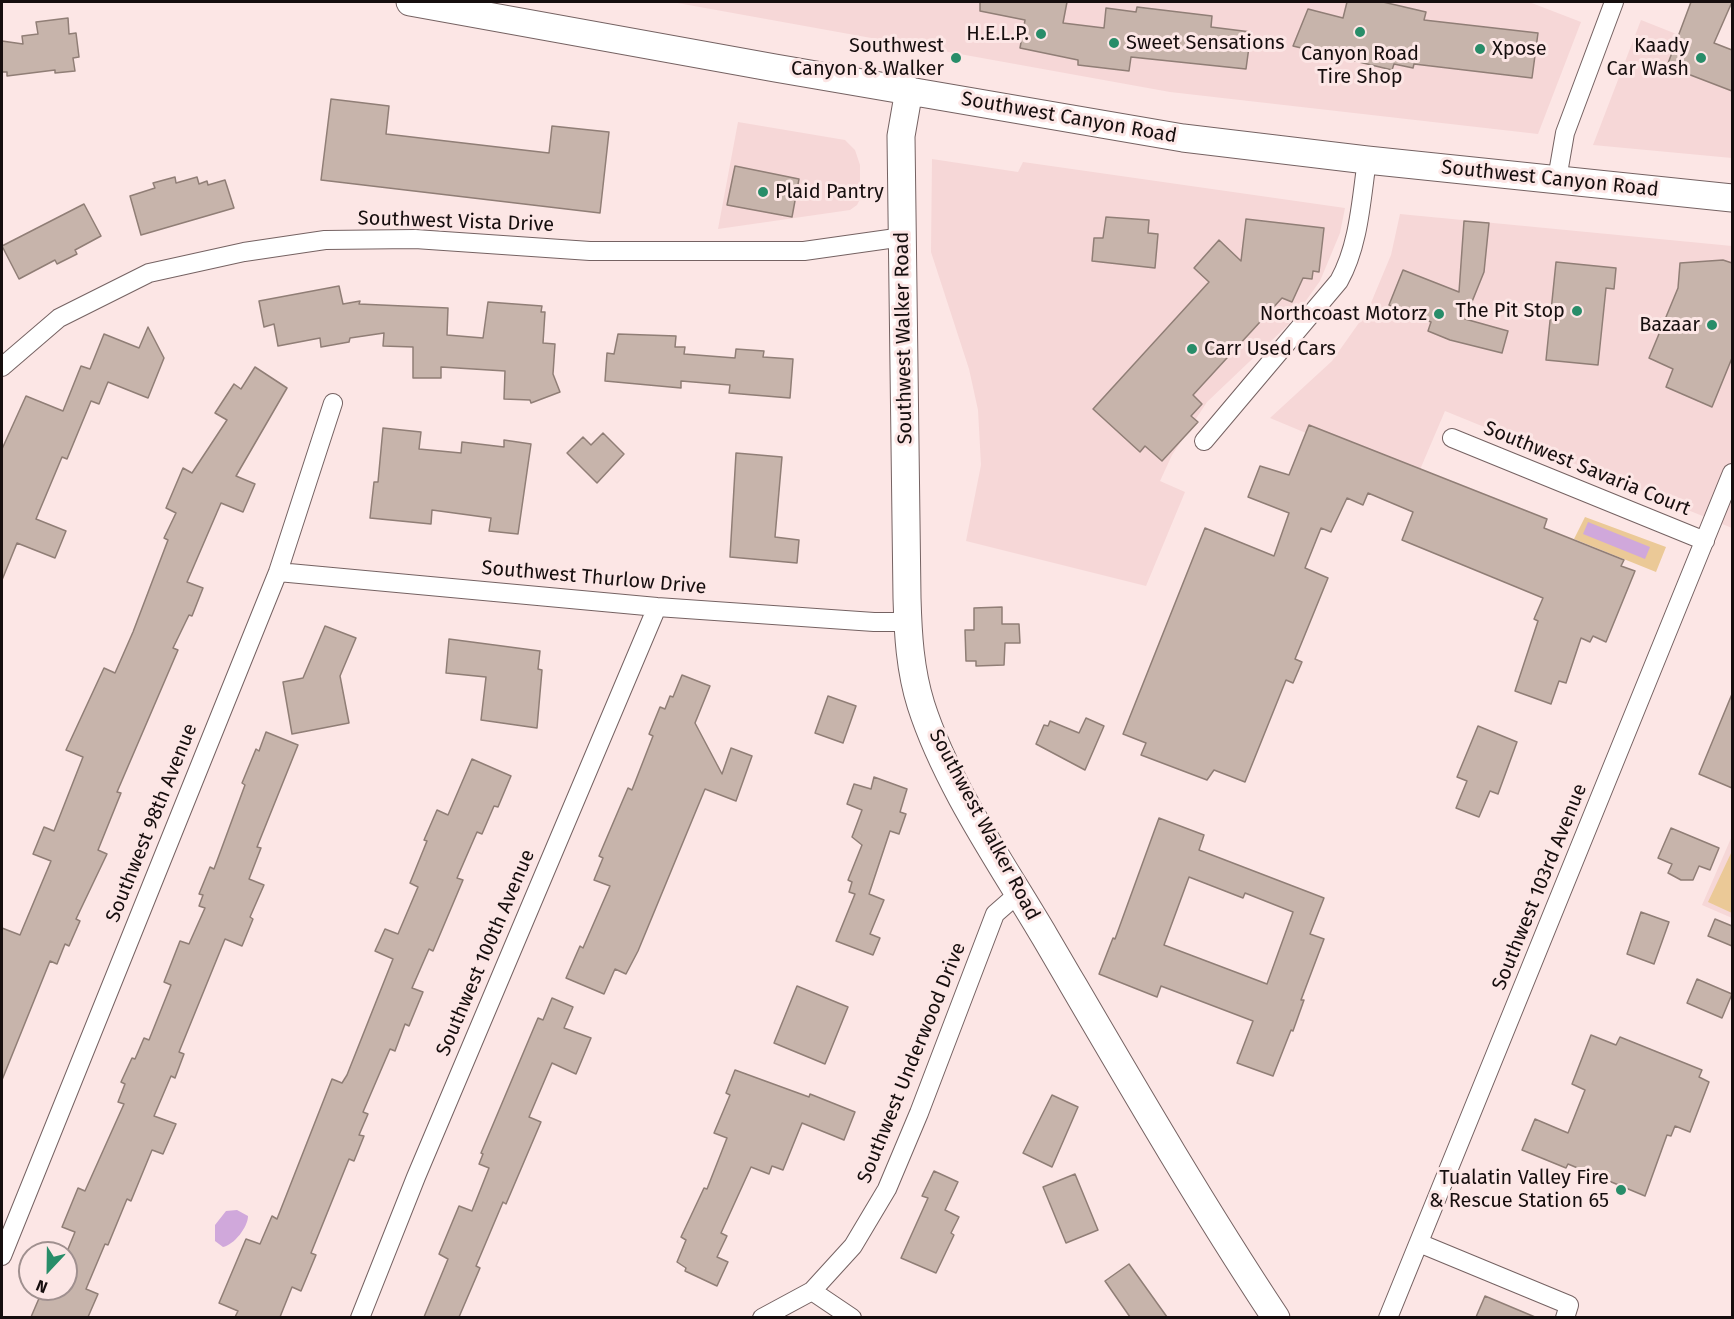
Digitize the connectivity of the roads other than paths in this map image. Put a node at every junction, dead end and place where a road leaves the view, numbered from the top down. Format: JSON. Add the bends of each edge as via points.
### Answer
{"nodes":[{"id":1,"x":410,"y":2,"type":"edge"},
{"id":2,"x":1614,"y":2,"type":"edge"},
{"id":3,"x":909,"y":90,"type":"junction"},
{"id":4,"x":1367,"y":160,"type":"junction"},
{"id":5,"x":1557,"y":179,"type":"junction"},
{"id":6,"x":1732,"y":198,"type":"edge"},
{"id":7,"x":903,"y":237,"type":"junction"},
{"id":8,"x":2,"y":367,"type":"edge"},
{"id":9,"x":333,"y":402,"type":"dead end"},
{"id":10,"x":1452,"y":438,"type":"dead end"},
{"id":11,"x":1204,"y":441,"type":"dead end"},
{"id":12,"x":1732,"y":473,"type":"edge"},
{"id":13,"x":1705,"y":541,"type":"junction"},
{"id":14,"x":278,"y":572,"type":"junction"},
{"id":15,"x":657,"y":608,"type":"junction"},
{"id":16,"x":908,"y":622,"type":"junction"},
{"id":17,"x":1019,"y":893,"type":"junction"},
{"id":18,"x":1419,"y":1243,"type":"junction"},
{"id":19,"x":2,"y":1256,"type":"edge"},
{"id":20,"x":812,"y":1291,"type":"junction"},
{"id":21,"x":360,"y":1317,"type":"edge"},
{"id":22,"x":762,"y":1317,"type":"edge"},
{"id":23,"x":852,"y":1317,"type":"edge"},
{"id":24,"x":1276,"y":1317,"type":"edge"},
{"id":25,"x":1388,"y":1317,"type":"edge"},
{"id":26,"x":1565,"y":1317,"type":"edge"}],
"edges":[{"from":1,"to":3,"type":"main road","name":"Southwest Canyon Road"},
{"from":2,"to":5,"type":"street","via":[[1565,133]]},
{"from":3,"to":4,"type":"main road","name":"Southwest Canyon Road","via":[[1183,138]]},
{"from":3,"to":7,"type":"main road","name":"Southwest Walker Road","via":[[902,136]]},
{"from":4,"to":5,"type":"main road","name":"Southwest Canyon Road"},
{"from":4,"to":11,"type":"street","via":[[1355,239],[1339,281]]},
{"from":5,"to":6,"type":"main road","name":"Southwest Canyon Road"},
{"from":7,"to":8,"type":"street","name":"Southwest Vista Drive","via":[[804,251],[590,251],[415,239],[325,240],[244,252],[149,273],[59,318]]},
{"from":7,"to":16,"type":"main road","name":"Southwest Walker Road"},
{"from":9,"to":14,"type":"street","name":"Southwest 98th Avenue"},
{"from":10,"to":13,"type":"street","name":"Southwest Savaria Court"},
{"from":12,"to":13,"type":"street","name":"Southwest 103rd Avenue"},
{"from":13,"to":18,"type":"street","name":"Southwest 103rd Avenue"},
{"from":14,"to":15,"type":"street","name":"Southwest Thurlow Drive"},
{"from":14,"to":19,"type":"street","name":"Southwest 98th Avenue"},
{"from":15,"to":16,"type":"street","name":"Southwest Thurlow Drive"},
{"from":15,"to":21,"type":"street","name":"Southwest 100th Avenue"},
{"from":16,"to":17,"type":"main road","name":"Southwest Walker Road","via":[[911,665],[936,744]]},
{"from":17,"to":20,"type":"street","name":"Southwest Underwood Drive","via":[[995,914],[887,1189],[853,1246]]},
{"from":17,"to":24,"type":"main road","name":"Southwest Walker Road","via":[[1177,1161]]},
{"from":18,"to":25,"type":"street","name":"Southwest 103rd Avenue"},
{"from":18,"to":26,"type":"street","via":[[1569,1305]]},
{"from":20,"to":22,"type":"street","name":"Southwest Underwood Drive"},
{"from":20,"to":23,"type":"street"}]}
